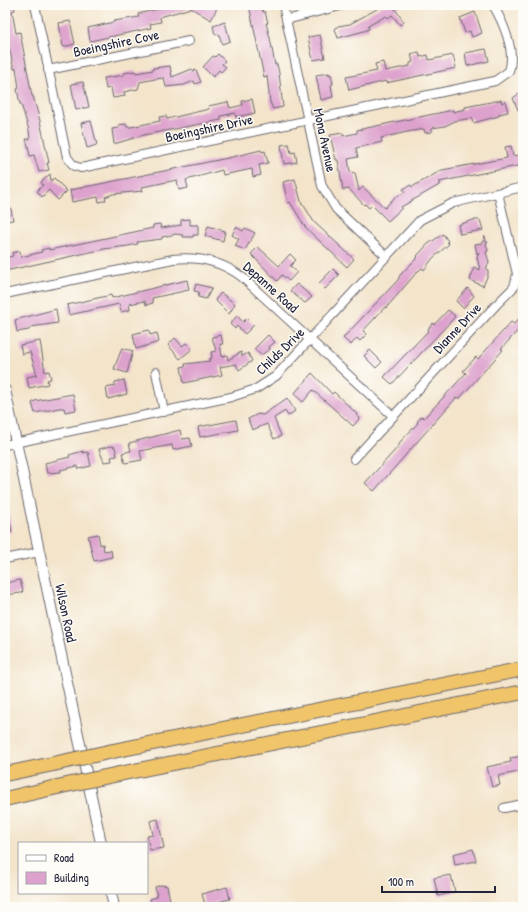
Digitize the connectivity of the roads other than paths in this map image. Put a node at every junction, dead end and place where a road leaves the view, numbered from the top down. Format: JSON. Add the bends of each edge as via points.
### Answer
{"nodes":[{"id":1,"x":35,"y":5,"type":"edge"},
{"id":2,"x":283,"y":5,"type":"edge"},
{"id":3,"x":344,"y":5,"type":"edge"},
{"id":4,"x":493,"y":5,"type":"edge"},
{"id":5,"x":286,"y":20,"type":"junction"},
{"id":6,"x":189,"y":41,"type":"dead end"},
{"id":7,"x":48,"y":70,"type":"junction"},
{"id":8,"x":308,"y":121,"type":"junction"},
{"id":9,"x":523,"y":187,"type":"edge"},
{"id":10,"x":498,"y":193,"type":"junction"},
{"id":11,"x":386,"y":257,"type":"junction"},
{"id":12,"x":5,"y":294,"type":"edge"},
{"id":13,"x":310,"y":340,"type":"junction"},
{"id":14,"x":156,"y":372,"type":"dead end"},
{"id":15,"x":5,"y":390,"type":"edge"},
{"id":16,"x":164,"y":412,"type":"junction"},
{"id":17,"x":393,"y":416,"type":"junction"},
{"id":18,"x":16,"y":442,"type":"junction"},
{"id":19,"x":5,"y":445,"type":"edge"},
{"id":20,"x":354,"y":460,"type":"dead end"},
{"id":21,"x":39,"y":552,"type":"junction"},
{"id":22,"x":5,"y":559,"type":"edge"},
{"id":23,"x":523,"y":669,"type":"edge"},
{"id":24,"x":523,"y":692,"type":"edge"},
{"id":25,"x":5,"y":774,"type":"edge"},
{"id":26,"x":5,"y":799,"type":"edge"},
{"id":27,"x":523,"y":804,"type":"edge"},
{"id":28,"x":504,"y":808,"type":"dead end"},
{"id":29,"x":100,"y":842,"type":"edge"},
{"id":30,"x":111,"y":894,"type":"edge"},
{"id":31,"x":114,"y":907,"type":"edge"}],
"edges":[{"from":1,"to":7,"type":"street","name":"Boeingshire Drive"},
{"from":2,"to":5,"type":"street","name":"Mona Avenue"},
{"from":3,"to":5,"type":"street"},
{"from":4,"to":8,"type":"street","name":"Boeingshire Drive","via":[[501,21],[511,57],[509,71],[495,81]]},
{"from":5,"to":8,"type":"street","name":"Mona Avenue"},
{"from":6,"to":7,"type":"street","name":"Boeingshire Cove"},
{"from":7,"to":8,"type":"street","name":"Boeingshire Drive","via":[[67,157],[77,167],[95,166]]},
{"from":8,"to":11,"type":"street","name":"Mona Avenue","via":[[319,177],[330,202]]},
{"from":9,"to":10,"type":"street","name":"Childs Drive"},
{"from":10,"to":11,"type":"street","name":"Childs Drive","via":[[453,203],[433,212],[420,220]]},
{"from":10,"to":17,"type":"street","name":"Dianne Drive","via":[[517,274],[514,288]]},
{"from":11,"to":13,"type":"street","name":"Childs Drive"},
{"from":12,"to":13,"type":"street","name":"Depanne Road","via":[[158,261],[194,258],[218,263],[232,270]]},
{"from":13,"to":16,"type":"street","name":"Childs Drive","via":[[276,376],[256,389]]},
{"from":13,"to":17,"type":"street","name":"Depanne Road"},
{"from":14,"to":16,"type":"street"},
{"from":15,"to":18,"type":"street","name":"Wilson Road"},
{"from":16,"to":18,"type":"street","name":"Childs Drive"},
{"from":17,"to":20,"type":"street","name":"Dianne Drive"},
{"from":18,"to":19,"type":"street","name":"Childs Drive"},
{"from":18,"to":21,"type":"street","name":"Wilson Road"},
{"from":21,"to":22,"type":"street"},
{"from":21,"to":29,"type":"street","name":"Wilson Road"},
{"from":23,"to":25,"type":"highway","bridge":true},
{"from":24,"to":26,"type":"highway","bridge":true},
{"from":27,"to":28,"type":"street"},
{"from":30,"to":31,"type":"street"}]}
